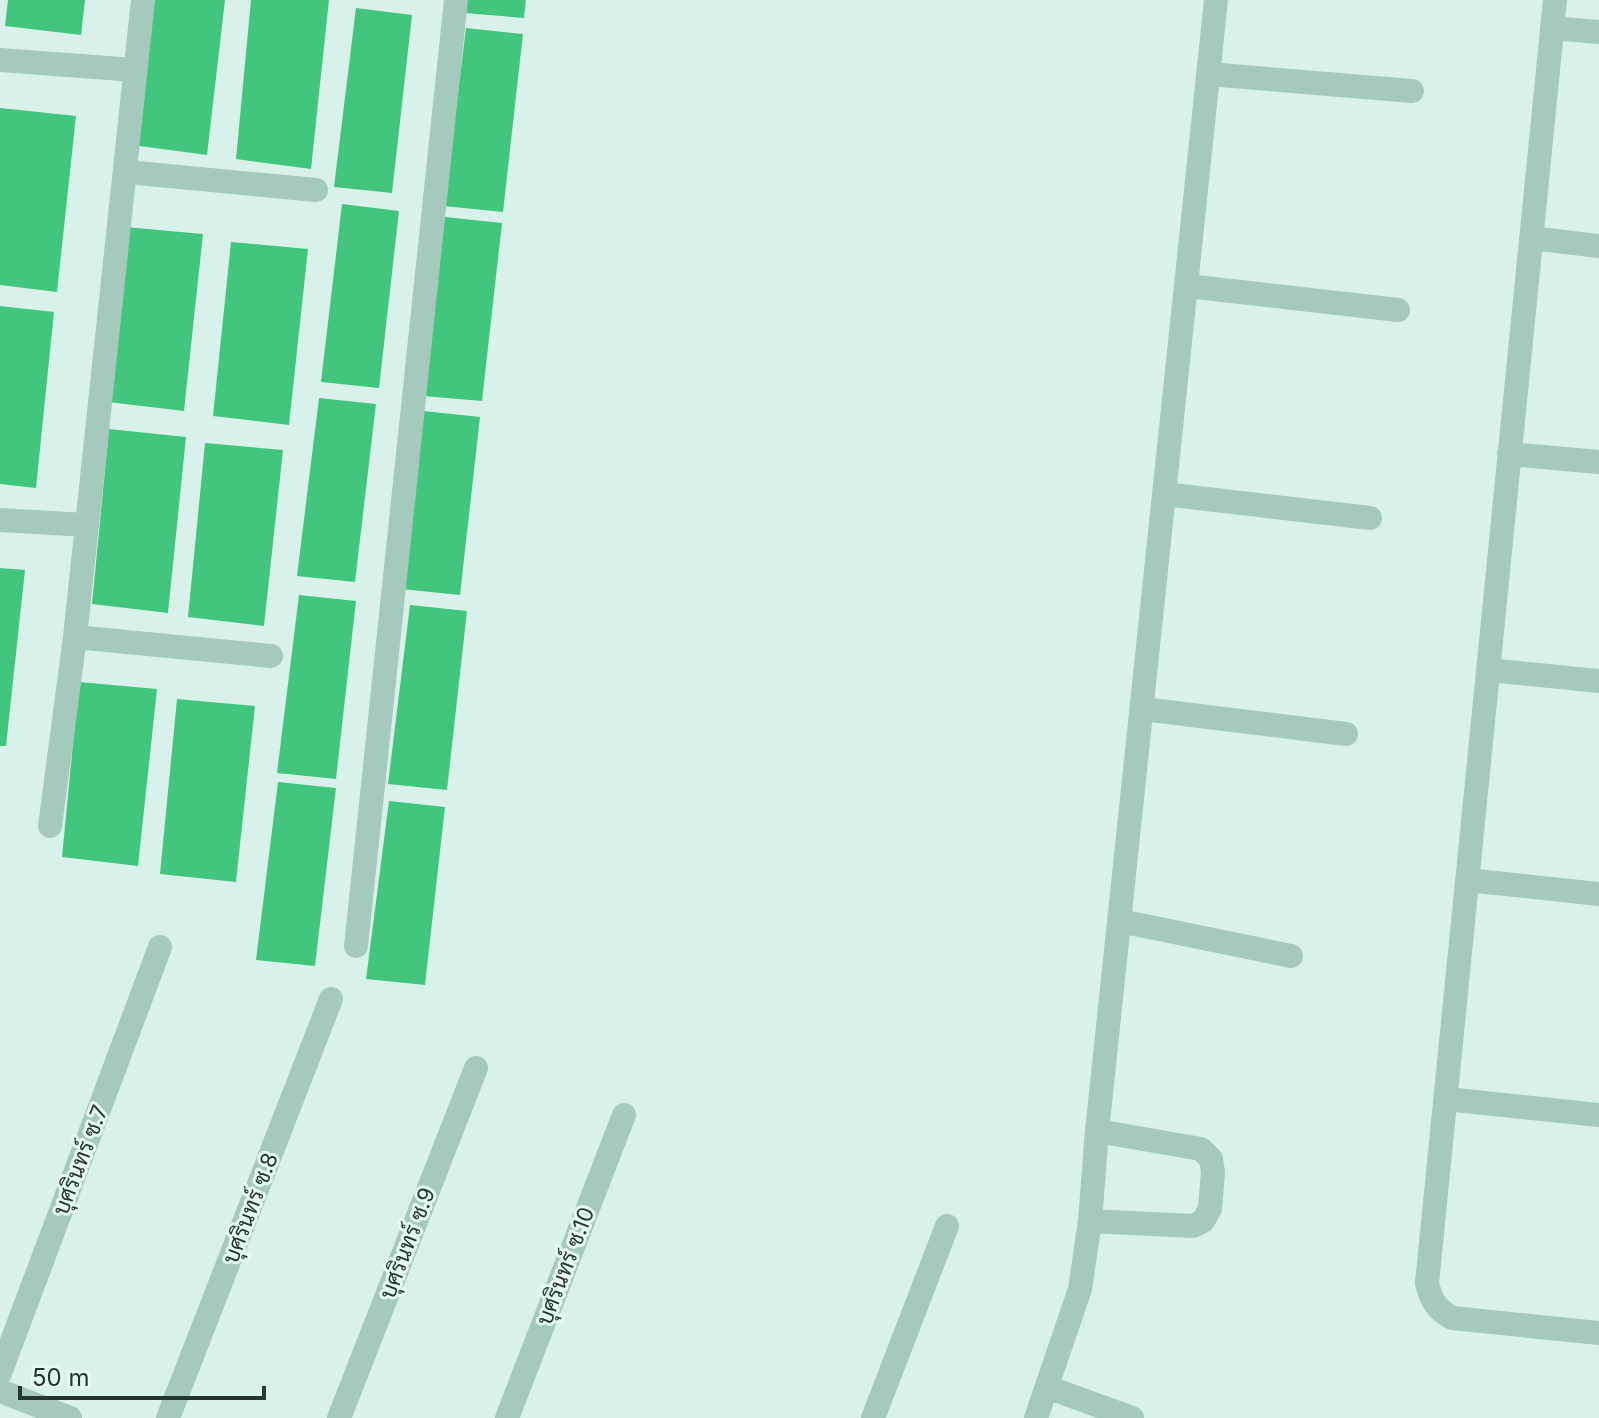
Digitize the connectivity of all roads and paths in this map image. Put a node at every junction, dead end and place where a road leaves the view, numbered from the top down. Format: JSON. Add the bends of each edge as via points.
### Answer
{"nodes":[{"id":1,"x":143,"y":0,"type":"edge"},
{"id":2,"x":456,"y":0,"type":"edge"},
{"id":3,"x":1216,"y":0,"type":"edge"},
{"id":4,"x":1555,"y":0,"type":"edge"},
{"id":5,"x":1552,"y":28,"type":"junction"},
{"id":6,"x":1599,"y":32,"type":"edge"},
{"id":7,"x":0,"y":60,"type":"edge"},
{"id":8,"x":135,"y":70,"type":"junction"},
{"id":9,"x":1208,"y":74,"type":"junction"},
{"id":10,"x":1412,"y":91,"type":"dead end"},
{"id":11,"x":126,"y":172,"type":"junction"},
{"id":12,"x":316,"y":190,"type":"dead end"},
{"id":13,"x":1531,"y":238,"type":"junction"},
{"id":14,"x":1599,"y":246,"type":"edge"},
{"id":15,"x":1188,"y":286,"type":"junction"},
{"id":16,"x":1398,"y":310,"type":"dead end"},
{"id":17,"x":1509,"y":454,"type":"junction"},
{"id":18,"x":1599,"y":462,"type":"edge"},
{"id":19,"x":1164,"y":494,"type":"junction"},
{"id":20,"x":1370,"y":518,"type":"dead end"},
{"id":21,"x":0,"y":520,"type":"edge"},
{"id":22,"x":86,"y":525,"type":"junction"},
{"id":23,"x":75,"y":637,"type":"junction"},
{"id":24,"x":271,"y":656,"type":"dead end"},
{"id":25,"x":1489,"y":670,"type":"junction"},
{"id":26,"x":1599,"y":681,"type":"edge"},
{"id":27,"x":1143,"y":709,"type":"junction"},
{"id":28,"x":1346,"y":734,"type":"dead end"},
{"id":29,"x":50,"y":826,"type":"dead end"},
{"id":30,"x":1467,"y":880,"type":"junction"},
{"id":31,"x":1599,"y":894,"type":"edge"},
{"id":32,"x":1120,"y":921,"type":"junction"},
{"id":33,"x":356,"y":946,"type":"dead end"},
{"id":34,"x":160,"y":947,"type":"dead end"},
{"id":35,"x":1291,"y":956,"type":"dead end"},
{"id":36,"x":331,"y":999,"type":"dead end"},
{"id":37,"x":476,"y":1068,"type":"dead end"},
{"id":38,"x":1446,"y":1099,"type":"junction"},
{"id":39,"x":624,"y":1115,"type":"dead end"},
{"id":40,"x":1599,"y":1115,"type":"edge"},
{"id":41,"x":1097,"y":1131,"type":"junction"},
{"id":42,"x":1090,"y":1221,"type":"junction"},
{"id":43,"x":947,"y":1226,"type":"dead end"},
{"id":44,"x":1599,"y":1333,"type":"edge"},
{"id":45,"x":0,"y":1373,"type":"edge"},
{"id":46,"x":1047,"y":1387,"type":"junction"},
{"id":47,"x":0,"y":1391,"type":"edge"},
{"id":48,"x":70,"y":1418,"type":"edge"},
{"id":49,"x":168,"y":1418,"type":"edge"},
{"id":50,"x":339,"y":1418,"type":"edge"},
{"id":51,"x":507,"y":1418,"type":"edge"},
{"id":52,"x":873,"y":1418,"type":"edge"},
{"id":53,"x":1036,"y":1418,"type":"edge"},
{"id":54,"x":1132,"y":1418,"type":"edge"}],
"edges":[{"from":1,"to":8,"type":"street"},
{"from":2,"to":33,"type":"street"},
{"from":3,"to":9,"type":"street"},
{"from":4,"to":5,"type":"street"},
{"from":5,"to":6,"type":"street"},
{"from":5,"to":13,"type":"street"},
{"from":7,"to":8,"type":"street"},
{"from":8,"to":11,"type":"street"},
{"from":9,"to":10,"type":"street"},
{"from":9,"to":15,"type":"street"},
{"from":11,"to":12,"type":"street"},
{"from":11,"to":22,"type":"street"},
{"from":13,"to":14,"type":"street"},
{"from":13,"to":17,"type":"street"},
{"from":15,"to":16,"type":"street"},
{"from":15,"to":19,"type":"street"},
{"from":17,"to":18,"type":"street"},
{"from":17,"to":25,"type":"street"},
{"from":19,"to":20,"type":"street"},
{"from":19,"to":27,"type":"street"},
{"from":21,"to":22,"type":"street"},
{"from":22,"to":23,"type":"street"},
{"from":23,"to":24,"type":"street"},
{"from":23,"to":29,"type":"street"},
{"from":25,"to":26,"type":"street"},
{"from":25,"to":30,"type":"street"},
{"from":27,"to":28,"type":"street"},
{"from":27,"to":32,"type":"street"},
{"from":30,"to":31,"type":"street"},
{"from":30,"to":38,"type":"street"},
{"from":32,"to":35,"type":"street"},
{"from":32,"to":41,"type":"street"},
{"from":34,"to":45,"type":"street","name":"บุศรินทร์ ซ.7"},
{"from":36,"to":49,"type":"street","name":"บุศรินทร์ ซ.8"},
{"from":37,"to":50,"type":"street","name":"บุศรินทร์ ซ.9"},
{"from":38,"to":40,"type":"street"},
{"from":38,"to":44,"type":"street","via":[[1427,1283],[1431,1299],[1452,1318]]},
{"from":39,"to":51,"type":"street","name":"บุศรินทร์ ซ.10"},
{"from":41,"to":42,"type":"street"},
{"from":41,"to":42,"type":"street","via":[[1201,1149],[1211,1159],[1213,1172],[1210,1209],[1193,1226]]},
{"from":42,"to":46,"type":"street","via":[[1080,1289]]},
{"from":43,"to":52,"type":"street"},
{"from":46,"to":53,"type":"street"},
{"from":46,"to":54,"type":"street"},
{"from":47,"to":48,"type":"street"}]}
